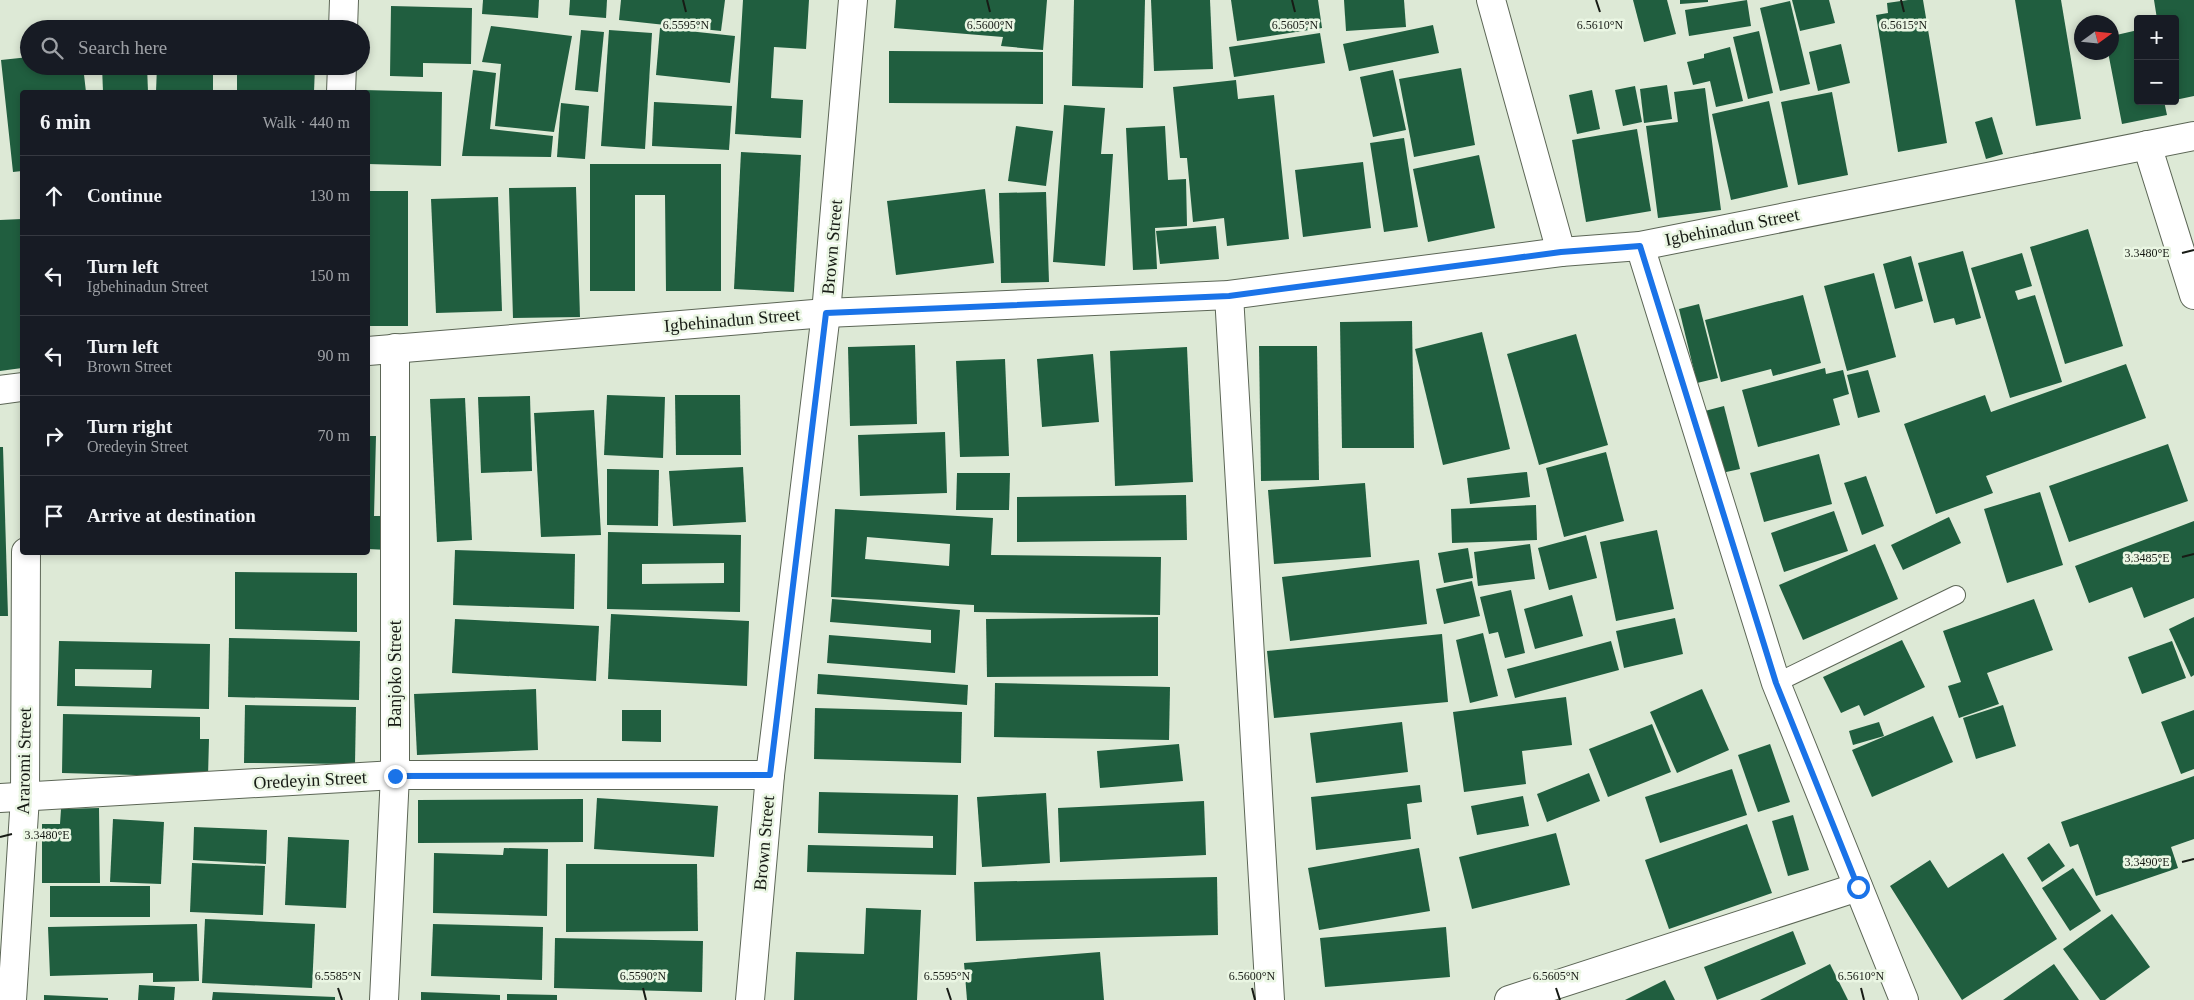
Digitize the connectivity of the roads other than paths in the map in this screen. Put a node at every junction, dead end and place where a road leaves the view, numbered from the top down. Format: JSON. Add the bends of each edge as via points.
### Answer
{"nodes":[{"id":1,"x":344,"y":0,"type":"edge"},
{"id":2,"x":853,"y":0,"type":"edge"},
{"id":3,"x":1491,"y":0,"type":"edge"},
{"id":4,"x":343,"y":20,"type":"edge"},
{"id":5,"x":342,"y":75,"type":"edge"},
{"id":6,"x":341,"y":90,"type":"edge"},
{"id":7,"x":2194,"y":136,"type":"edge"},
{"id":8,"x":2147,"y":145,"type":"junction"},
{"id":9,"x":1640,"y":246,"type":"junction"},
{"id":10,"x":1561,"y":252,"type":"junction"},
{"id":11,"x":2194,"y":295,"type":"edge"},
{"id":12,"x":1229,"y":296,"type":"junction"},
{"id":13,"x":826,"y":313,"type":"junction"},
{"id":14,"x":395,"y":348,"type":"junction"},
{"id":15,"x":370,"y":351,"type":"edge"},
{"id":16,"x":20,"y":387,"type":"edge"},
{"id":17,"x":0,"y":390,"type":"edge"},
{"id":18,"x":26,"y":555,"type":"edge"},
{"id":19,"x":1956,"y":595,"type":"dead end"},
{"id":20,"x":1776,"y":683,"type":"junction"},
{"id":21,"x":770,"y":775,"type":"junction"},
{"id":22,"x":395,"y":776,"type":"junction"},
{"id":23,"x":12,"y":797,"type":"edge"},
{"id":24,"x":1858,"y":887,"type":"junction"},
{"id":25,"x":12,"y":1000,"type":"edge"},
{"id":26,"x":384,"y":1000,"type":"edge"},
{"id":27,"x":750,"y":1000,"type":"edge"},
{"id":28,"x":1270,"y":1000,"type":"edge"},
{"id":29,"x":1509,"y":1000,"type":"edge"},
{"id":30,"x":1904,"y":1000,"type":"edge"}],
"edges":[{"from":1,"to":4,"type":"street"},
{"from":2,"to":13,"type":"street","name":"Brown Street"},
{"from":3,"to":10,"type":"street"},
{"from":5,"to":6,"type":"street"},
{"from":7,"to":8,"type":"street","name":"Igbehinadun Street"},
{"from":8,"to":9,"type":"street","name":"Igbehinadun Street"},
{"from":8,"to":11,"type":"street"},
{"from":9,"to":10,"type":"street","name":"Igbehinadun Street"},
{"from":9,"to":20,"type":"street"},
{"from":10,"to":12,"type":"street","name":"Igbehinadun Street"},
{"from":12,"to":13,"type":"street","name":"Igbehinadun Street"},
{"from":12,"to":28,"type":"street"},
{"from":13,"to":14,"type":"street","name":"Igbehinadun Street"},
{"from":13,"to":21,"type":"street","name":"Brown Street"},
{"from":14,"to":15,"type":"street","name":"Igbehinadun Street"},
{"from":14,"to":22,"type":"street","name":"Banjoko Street"},
{"from":16,"to":17,"type":"street"},
{"from":18,"to":23,"type":"street","name":"Araromi Street"},
{"from":19,"to":20,"type":"lane"},
{"from":20,"to":24,"type":"street"},
{"from":21,"to":22,"type":"street","name":"Oredeyin Street"},
{"from":21,"to":27,"type":"street","name":"Brown Street"},
{"from":22,"to":23,"type":"street","name":"Oredeyin Street"},
{"from":22,"to":26,"type":"street","name":"Banjoko Street"},
{"from":23,"to":25,"type":"street","name":"Araromi Street"},
{"from":24,"to":29,"type":"street"},
{"from":24,"to":30,"type":"street"}]}
